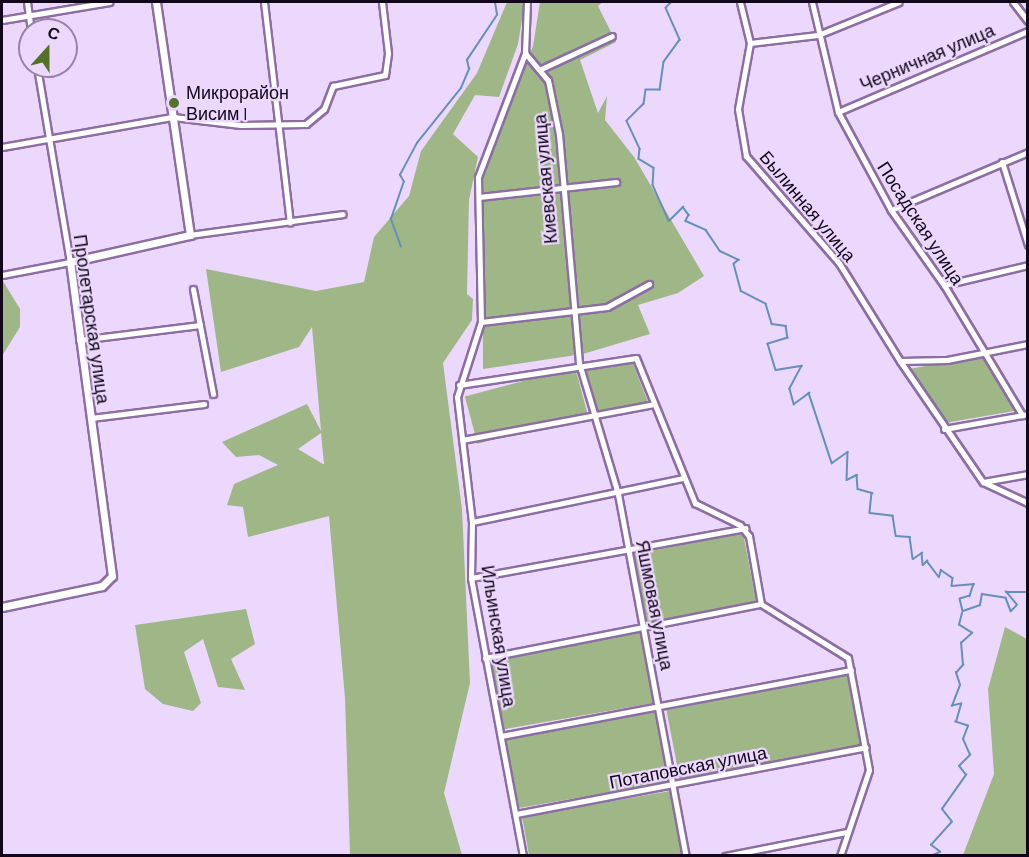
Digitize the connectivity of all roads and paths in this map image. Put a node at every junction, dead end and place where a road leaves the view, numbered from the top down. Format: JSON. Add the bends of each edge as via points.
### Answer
{"nodes":[{"id":1,"x":27,"y":2,"type":"edge"},
{"id":2,"x":109,"y":2,"type":"edge"},
{"id":3,"x":156,"y":2,"type":"edge"},
{"id":4,"x":264,"y":2,"type":"edge"},
{"id":5,"x":382,"y":2,"type":"edge"},
{"id":6,"x":527,"y":2,"type":"edge"},
{"id":7,"x":740,"y":2,"type":"edge"},
{"id":8,"x":812,"y":2,"type":"edge"},
{"id":9,"x":899,"y":2,"type":"edge"},
{"id":10,"x":1013,"y":2,"type":"edge"},
{"id":11,"x":29,"y":15,"type":"junction"},
{"id":12,"x":29,"y":18,"type":"edge"},
{"id":13,"x":2,"y":20,"type":"edge"},
{"id":14,"x":1028,"y":21,"type":"edge"},
{"id":15,"x":1028,"y":31,"type":"edge"},
{"id":16,"x":818,"y":35,"type":"junction"},
{"id":17,"x":612,"y":36,"type":"dead end"},
{"id":18,"x":750,"y":43,"type":"junction"},
{"id":19,"x":525,"y":52,"type":"junction"},
{"id":20,"x":541,"y":69,"type":"junction"},
{"id":21,"x":39,"y":78,"type":"edge"},
{"id":22,"x":838,"y":112,"type":"junction"},
{"id":23,"x":174,"y":117,"type":"junction"},
{"id":24,"x":277,"y":124,"type":"junction"},
{"id":25,"x":48,"y":138,"type":"junction"},
{"id":26,"x":2,"y":147,"type":"edge"},
{"id":27,"x":1028,"y":152,"type":"edge"},
{"id":28,"x":1002,"y":162,"type":"junction"},
{"id":29,"x":616,"y":182,"type":"dead end"},
{"id":30,"x":563,"y":189,"type":"junction"},
{"id":31,"x":479,"y":197,"type":"junction"},
{"id":32,"x":891,"y":210,"type":"junction"},
{"id":33,"x":343,"y":214,"type":"dead end"},
{"id":34,"x":290,"y":222,"type":"junction"},
{"id":35,"x":190,"y":236,"type":"junction"},
{"id":36,"x":1028,"y":244,"type":"edge"},
{"id":37,"x":70,"y":262,"type":"junction"},
{"id":38,"x":1028,"y":265,"type":"edge"},
{"id":39,"x":2,"y":275,"type":"edge"},
{"id":40,"x":649,"y":284,"type":"dead end"},
{"id":41,"x":944,"y":285,"type":"junction"},
{"id":42,"x":193,"y":290,"type":"dead end"},
{"id":43,"x":571,"y":313,"type":"junction"},
{"id":44,"x":481,"y":322,"type":"junction"},
{"id":45,"x":200,"y":325,"type":"junction"},
{"id":46,"x":78,"y":340,"type":"junction"},
{"id":47,"x":1028,"y":344,"type":"edge"},
{"id":48,"x":985,"y":352,"type":"junction"},
{"id":49,"x":900,"y":361,"type":"junction"},
{"id":50,"x":579,"y":363,"type":"junction"},
{"id":51,"x":459,"y":385,"type":"junction"},
{"id":52,"x":213,"y":394,"type":"dead end"},
{"id":53,"x":204,"y":404,"type":"dead end"},
{"id":54,"x":654,"y":404,"type":"junction"},
{"id":55,"x":1025,"y":415,"type":"edge"},
{"id":56,"x":594,"y":416,"type":"junction"},
{"id":57,"x":90,"y":418,"type":"junction"},
{"id":58,"x":944,"y":429,"type":"junction"},
{"id":59,"x":462,"y":440,"type":"junction"},
{"id":60,"x":1028,"y":474,"type":"edge"},
{"id":61,"x":683,"y":478,"type":"junction"},
{"id":62,"x":983,"y":482,"type":"junction"},
{"id":63,"x":618,"y":494,"type":"junction"},
{"id":64,"x":1028,"y":503,"type":"edge"},
{"id":65,"x":472,"y":522,"type":"junction"},
{"id":66,"x":745,"y":528,"type":"junction"},
{"id":67,"x":629,"y":549,"type":"junction"},
{"id":68,"x":471,"y":578,"type":"junction"},
{"id":69,"x":761,"y":604,"type":"junction"},
{"id":70,"x":2,"y":607,"type":"edge"},
{"id":71,"x":644,"y":628,"type":"junction"},
{"id":72,"x":485,"y":658,"type":"junction"},
{"id":73,"x":851,"y":670,"type":"junction"},
{"id":74,"x":658,"y":705,"type":"junction"},
{"id":75,"x":501,"y":736,"type":"junction"},
{"id":76,"x":866,"y":747,"type":"junction"},
{"id":77,"x":673,"y":786,"type":"junction"},
{"id":78,"x":516,"y":814,"type":"junction"},
{"id":79,"x":846,"y":832,"type":"junction"},
{"id":80,"x":523,"y":855,"type":"edge"},
{"id":81,"x":686,"y":855,"type":"edge"},
{"id":82,"x":725,"y":855,"type":"edge"},
{"id":83,"x":840,"y":855,"type":"edge"}],
"edges":[{"from":1,"to":11,"type":"street"},
{"from":2,"to":11,"type":"street"},
{"from":3,"to":23,"type":"street"},
{"from":4,"to":24,"type":"street"},
{"from":5,"to":24,"type":"street","via":[[385,75],[333,86],[324,109],[306,124]]},
{"from":6,"to":19,"type":"street"},
{"from":7,"to":18,"type":"street","name":"Былинная улица"},
{"from":8,"to":16,"type":"street","name":"Посадская улица"},
{"from":9,"to":16,"type":"street"},
{"from":10,"to":14,"type":"street"},
{"from":11,"to":12,"type":"street"},
{"from":11,"to":13,"type":"street"},
{"from":15,"to":22,"type":"street","name":"Черничная улица"},
{"from":16,"to":18,"type":"street"},
{"from":16,"to":22,"type":"street","name":"Посадская улица"},
{"from":17,"to":20,"type":"street"},
{"from":18,"to":49,"type":"street","name":"Былинная улица","via":[[738,109],[746,156],[839,263]]},
{"from":19,"to":20,"type":"street","name":"Киевская улица"},
{"from":19,"to":31,"type":"street","via":[[478,177]]},
{"from":20,"to":30,"type":"street","name":"Киевская улица","via":[[552,93]]},
{"from":21,"to":25,"type":"street","name":"Пролетарская улица"},
{"from":22,"to":32,"type":"street","name":"Посадская улица"},
{"from":23,"to":24,"type":"street"},
{"from":23,"to":25,"type":"street"},
{"from":23,"to":35,"type":"street"},
{"from":24,"to":34,"type":"street"},
{"from":25,"to":26,"type":"street"},
{"from":25,"to":37,"type":"street","name":"Пролетарская улица"},
{"from":27,"to":28,"type":"street"},
{"from":28,"to":32,"type":"street"},
{"from":28,"to":36,"type":"street"},
{"from":29,"to":30,"type":"street"},
{"from":30,"to":31,"type":"street"},
{"from":30,"to":43,"type":"street","name":"Киевская улица"},
{"from":31,"to":44,"type":"street"},
{"from":32,"to":41,"type":"street","name":"Посадская улица"},
{"from":33,"to":34,"type":"street"},
{"from":34,"to":35,"type":"street"},
{"from":35,"to":37,"type":"street"},
{"from":37,"to":39,"type":"street"},
{"from":37,"to":46,"type":"street","name":"Пролетарская улица"},
{"from":38,"to":41,"type":"street"},
{"from":40,"to":43,"type":"street","via":[[607,307]]},
{"from":41,"to":48,"type":"street","name":"Посадская улица"},
{"from":42,"to":45,"type":"street"},
{"from":43,"to":44,"type":"street"},
{"from":43,"to":50,"type":"street","name":"Киевская улица"},
{"from":44,"to":51,"type":"street"},
{"from":45,"to":46,"type":"street"},
{"from":45,"to":52,"type":"street"},
{"from":46,"to":57,"type":"street","name":"Пролетарская улица"},
{"from":47,"to":48,"type":"street"},
{"from":48,"to":49,"type":"street"},
{"from":48,"to":55,"type":"street","name":"Посадская улица"},
{"from":49,"to":58,"type":"street","name":"Былинная улица"},
{"from":50,"to":51,"type":"street"},
{"from":50,"to":54,"type":"street","via":[[636,357]]},
{"from":50,"to":56,"type":"street","name":"Яшмовая улица"},
{"from":51,"to":59,"type":"street","name":"Ильинская улица"},
{"from":53,"to":57,"type":"street"},
{"from":54,"to":56,"type":"street"},
{"from":54,"to":61,"type":"street"},
{"from":55,"to":58,"type":"street"},
{"from":56,"to":59,"type":"street"},
{"from":56,"to":63,"type":"street","name":"Яшмовая улица"},
{"from":57,"to":70,"type":"street","name":"Пролетарская улица","via":[[112,576],[102,586]]},
{"from":58,"to":62,"type":"street","name":"Былинная улица"},
{"from":59,"to":65,"type":"street","name":"Ильинская улица"},
{"from":60,"to":62,"type":"street"},
{"from":61,"to":63,"type":"street"},
{"from":61,"to":66,"type":"street","via":[[694,503]]},
{"from":62,"to":64,"type":"street"},
{"from":63,"to":65,"type":"street"},
{"from":63,"to":67,"type":"street","name":"Яшмовая улица"},
{"from":65,"to":68,"type":"street","name":"Ильинская улица"},
{"from":66,"to":67,"type":"street"},
{"from":66,"to":69,"type":"street"},
{"from":67,"to":68,"type":"street"},
{"from":67,"to":71,"type":"street","name":"Яшмовая улица"},
{"from":68,"to":72,"type":"street","name":"Ильинская улица"},
{"from":69,"to":71,"type":"street"},
{"from":69,"to":73,"type":"street","via":[[843,652]]},
{"from":71,"to":72,"type":"street"},
{"from":71,"to":74,"type":"street","name":"Яшмовая улица"},
{"from":72,"to":75,"type":"street","name":"Ильинская улица"},
{"from":73,"to":74,"type":"street"},
{"from":73,"to":76,"type":"street"},
{"from":74,"to":75,"type":"street"},
{"from":74,"to":77,"type":"street","name":"Яшмовая улица"},
{"from":75,"to":78,"type":"street","name":"Ильинская улица"},
{"from":76,"to":77,"type":"street","name":"Потаповская улица"},
{"from":76,"to":79,"type":"street","via":[[869,770]]},
{"from":77,"to":78,"type":"street","name":"Потаповская улица"},
{"from":77,"to":81,"type":"street","name":"Яшмовая улица"},
{"from":78,"to":80,"type":"street","name":"Ильинская улица"},
{"from":79,"to":82,"type":"street"},
{"from":79,"to":83,"type":"street"}]}
